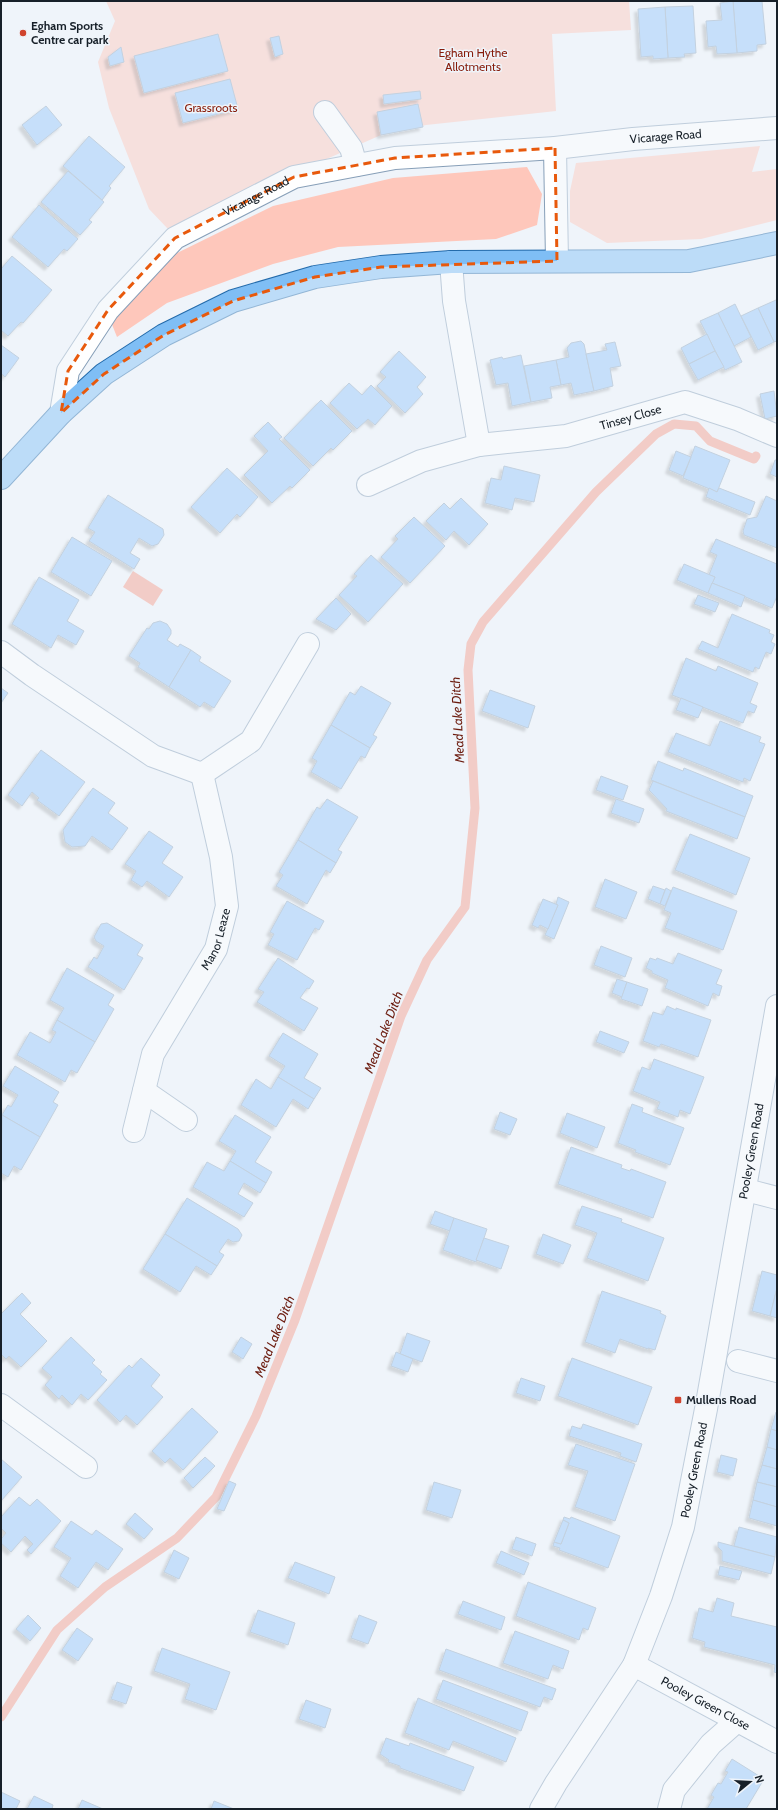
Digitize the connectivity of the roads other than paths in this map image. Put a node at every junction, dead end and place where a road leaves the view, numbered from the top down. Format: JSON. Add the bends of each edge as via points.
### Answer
{"nodes":[{"id":1,"x":325,"y":112,"type":"dead end"},
{"id":2,"x":777,"y":128,"type":"edge"},
{"id":3,"x":555,"y":148,"type":"junction"},
{"id":4,"x":356,"y":166,"type":"junction"},
{"id":5,"x":777,"y":243,"type":"edge"},
{"id":6,"x":557,"y":261,"type":"junction"},
{"id":7,"x":451,"y":262,"type":"junction"},
{"id":8,"x":62,"y":413,"type":"junction"},
{"id":9,"x":777,"y":436,"type":"edge"},
{"id":10,"x":479,"y":445,"type":"junction"},
{"id":11,"x":1,"y":478,"type":"edge"},
{"id":12,"x":368,"y":485,"type":"dead end"},
{"id":13,"x":308,"y":644,"type":"dead end"},
{"id":14,"x":1,"y":652,"type":"edge"},
{"id":15,"x":202,"y":774,"type":"junction"},
{"id":16,"x":777,"y":1006,"type":"edge"},
{"id":17,"x":144,"y":1091,"type":"junction"},
{"id":18,"x":186,"y":1120,"type":"dead end"},
{"id":19,"x":134,"y":1131,"type":"dead end"},
{"id":20,"x":746,"y":1190,"type":"junction"},
{"id":21,"x":777,"y":1198,"type":"edge"},
{"id":22,"x":738,"y":1361,"type":"dead end"},
{"id":23,"x":777,"y":1371,"type":"edge"},
{"id":24,"x":1,"y":1405,"type":"edge"},
{"id":25,"x":86,"y":1467,"type":"dead end"},
{"id":26,"x":634,"y":1665,"type":"junction"},
{"id":27,"x":737,"y":1721,"type":"junction"},
{"id":28,"x":777,"y":1742,"type":"edge"},
{"id":29,"x":541,"y":1809,"type":"edge"},
{"id":30,"x":669,"y":1809,"type":"edge"}],
"edges":[{"from":1,"to":4,"type":"street","via":[[352,148]]},
{"from":2,"to":3,"type":"street","name":"Vicarage Road"},
{"from":3,"to":4,"type":"street","name":"Vicarage Road","via":[[438,154],[395,158]]},
{"from":3,"to":6,"type":"street"},
{"from":4,"to":8,"type":"street","name":"Vicarage Road","via":[[294,177],[193,223],[175,238],[108,310],[68,371]]},
{"from":5,"to":6,"type":"main road","via":[[689,261]]},
{"from":6,"to":7,"type":"main road"},
{"from":7,"to":8,"type":"main road","via":[[381,267],[315,277],[233,301],[157,339],[104,374]]},
{"from":7,"to":10,"type":"street","via":[[454,301]]},
{"from":8,"to":11,"type":"main road"},
{"from":9,"to":10,"type":"street","name":"Tinsey Close","via":[[737,418],[685,402],[566,436]]},
{"from":10,"to":12,"type":"street","name":"Tinsey Close","via":[[421,461]]},
{"from":13,"to":15,"type":"street","via":[[251,741]]},
{"from":14,"to":15,"type":"street","via":[[153,756]]},
{"from":15,"to":17,"type":"street","name":"Manor Leaze","via":[[221,857],[227,906],[216,949],[153,1054]]},
{"from":16,"to":20,"type":"street","name":"Pooley Green Road"},
{"from":17,"to":18,"type":"street"},
{"from":17,"to":19,"type":"street","name":"Manor Leaze"},
{"from":20,"to":21,"type":"street"},
{"from":20,"to":26,"type":"street","name":"Pooley Green Road","via":[[683,1527],[661,1596]]},
{"from":22,"to":23,"type":"street"},
{"from":24,"to":25,"type":"street"},
{"from":26,"to":27,"type":"street","name":"Pooley Green Close"},
{"from":26,"to":29,"type":"street","name":"Pooley Green Road"},
{"from":27,"to":28,"type":"street","name":"Pooley Green Close"},
{"from":27,"to":30,"type":"street","via":[[711,1744],[674,1790]]}]}
